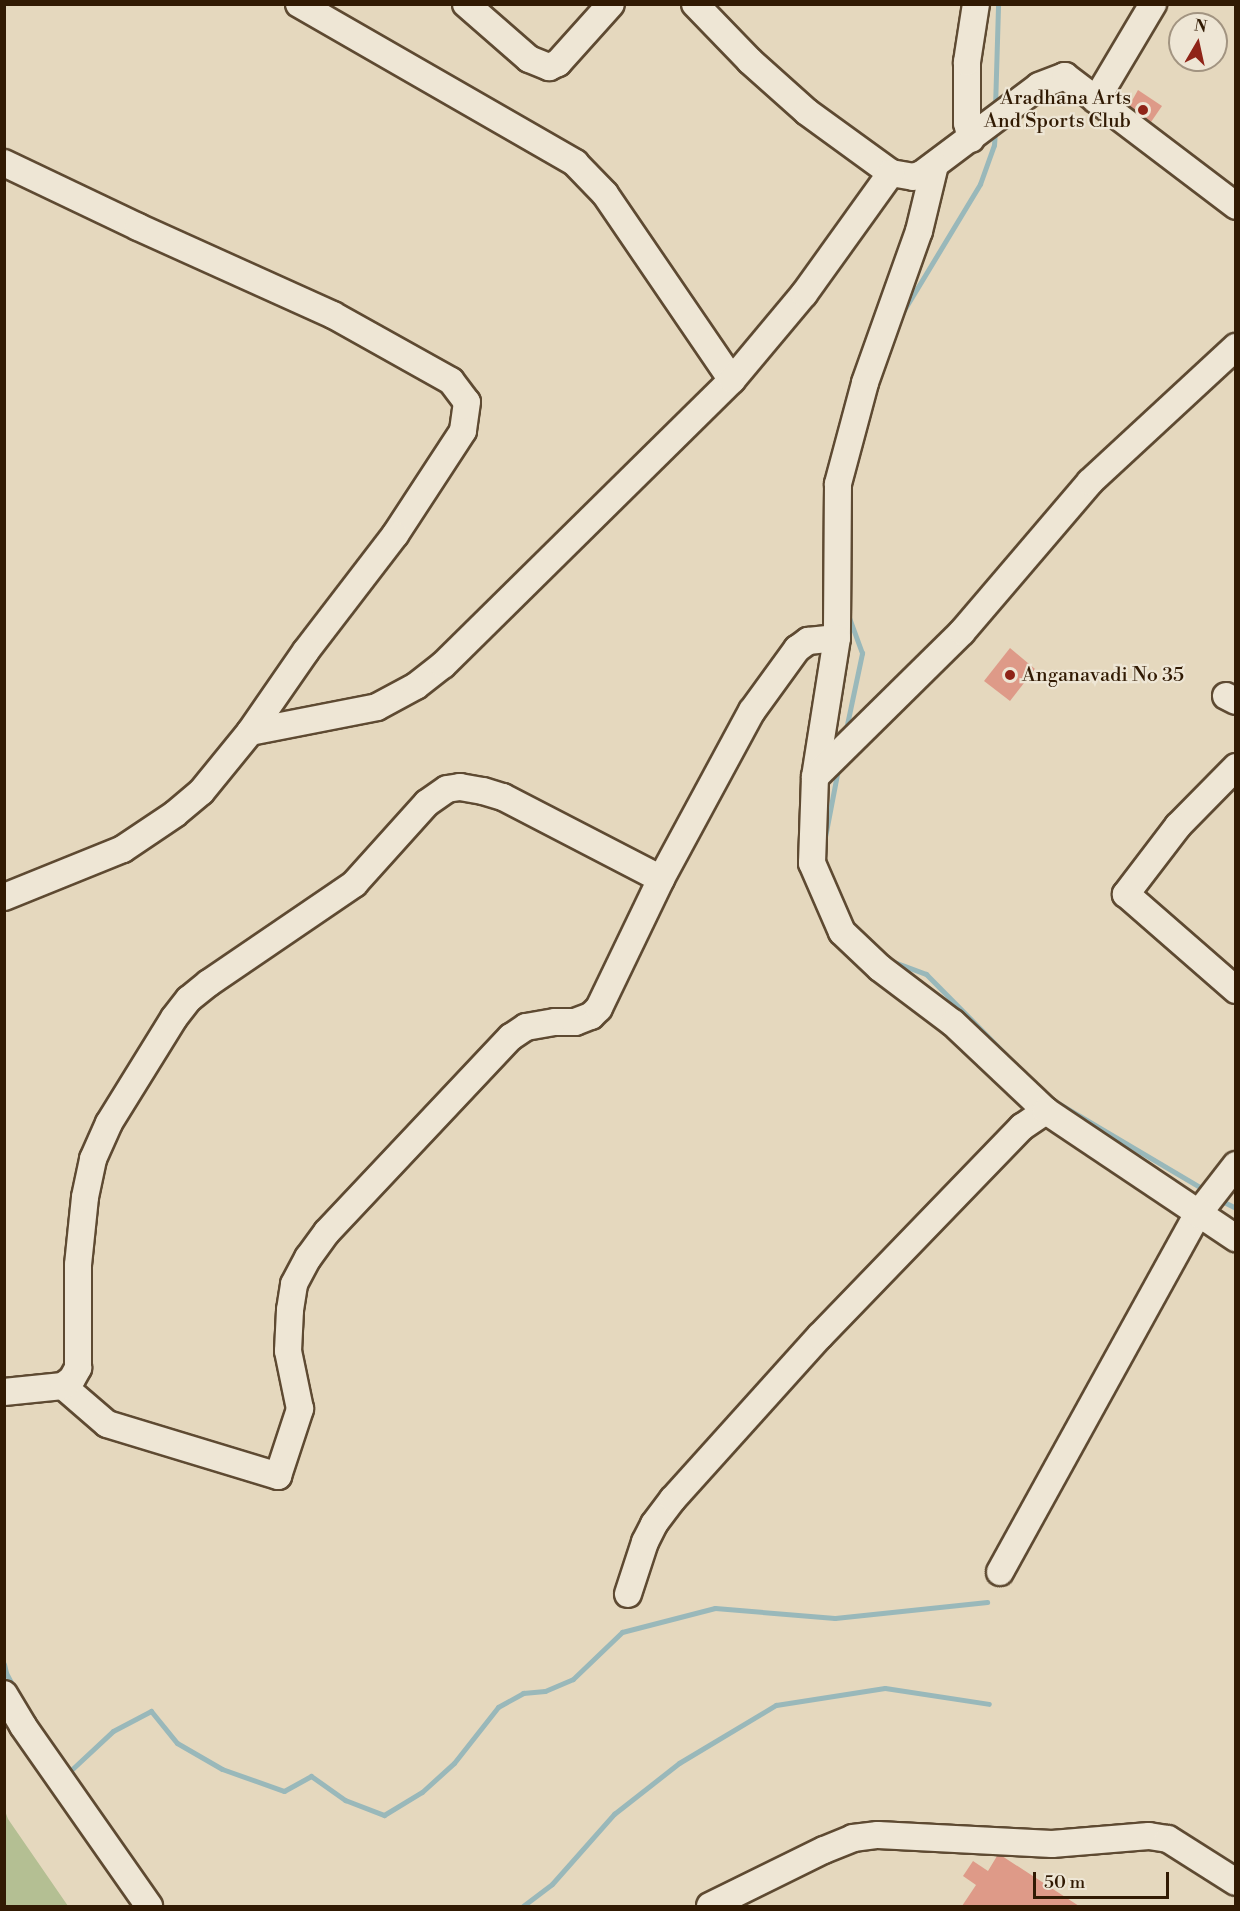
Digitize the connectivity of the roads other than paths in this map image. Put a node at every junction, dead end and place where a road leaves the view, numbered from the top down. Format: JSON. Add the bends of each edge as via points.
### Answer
{"nodes":[{"id":1,"x":466,"y":4,"type":"edge"},
{"id":2,"x":611,"y":4,"type":"edge"},
{"id":3,"x":695,"y":4,"type":"edge"},
{"id":4,"x":976,"y":4,"type":"edge"},
{"id":5,"x":1153,"y":4,"type":"edge"},
{"id":6,"x":305,"y":6,"type":"edge"},
{"id":7,"x":1096,"y":100,"type":"junction"},
{"id":8,"x":973,"y":131,"type":"junction"},
{"id":9,"x":4,"y":163,"type":"edge"},
{"id":10,"x":934,"y":165,"type":"junction"},
{"id":11,"x":891,"y":173,"type":"junction"},
{"id":12,"x":1236,"y":206,"type":"edge"},
{"id":13,"x":1236,"y":347,"type":"edge"},
{"id":14,"x":732,"y":380,"type":"junction"},
{"id":15,"x":837,"y":638,"type":"junction"},
{"id":16,"x":250,"y":732,"type":"junction"},
{"id":17,"x":1236,"y":767,"type":"edge"},
{"id":18,"x":815,"y":777,"type":"junction"},
{"id":19,"x":661,"y":879,"type":"junction"},
{"id":20,"x":4,"y":897,"type":"edge"},
{"id":21,"x":1236,"y":990,"type":"edge"},
{"id":22,"x":1046,"y":1111,"type":"junction"},
{"id":23,"x":1236,"y":1165,"type":"edge"},
{"id":24,"x":1198,"y":1214,"type":"junction"},
{"id":25,"x":1236,"y":1238,"type":"edge"},
{"id":26,"x":63,"y":1386,"type":"junction"},
{"id":27,"x":4,"y":1392,"type":"edge"},
{"id":28,"x":1000,"y":1572,"type":"dead end"},
{"id":29,"x":628,"y":1594,"type":"dead end"},
{"id":30,"x":4,"y":1694,"type":"edge"},
{"id":31,"x":1236,"y":1882,"type":"edge"},
{"id":32,"x":149,"y":1906,"type":"edge"},
{"id":33,"x":710,"y":1906,"type":"edge"}],
"edges":[{"from":1,"to":2,"type":"street","via":[[529,59],[549,68]]},
{"from":3,"to":11,"type":"street","via":[[807,112]]},
{"from":4,"to":8,"type":"street","via":[[967,62]]},
{"from":5,"to":7,"type":"street"},
{"from":6,"to":14,"type":"street","via":[[575,163],[605,194]]},
{"from":7,"to":8,"type":"street","via":[[1067,77],[1040,86]]},
{"from":7,"to":12,"type":"street"},
{"from":8,"to":10,"type":"street"},
{"from":9,"to":16,"type":"street","via":[[333,315],[451,381],[463,392],[467,402],[463,431],[401,526]]},
{"from":10,"to":11,"type":"street","via":[[913,177]]},
{"from":10,"to":15,"type":"street","via":[[919,231],[865,383],[838,484]]},
{"from":11,"to":14,"type":"street","via":[[835,254]]},
{"from":13,"to":18,"type":"street","via":[[1090,482],[962,632]]},
{"from":14,"to":16,"type":"street","via":[[443,665],[416,686],[377,707]]},
{"from":15,"to":18,"type":"street"},
{"from":15,"to":19,"type":"street","via":[[808,641],[796,649],[781,669],[752,711]]},
{"from":16,"to":20,"type":"street","via":[[201,792],[132,844]]},
{"from":17,"to":21,"type":"street","via":[[1178,826],[1126,894]]},
{"from":18,"to":22,"type":"street","via":[[812,863],[842,932],[880,968],[953,1023]]},
{"from":19,"to":26,"type":"street","via":[[503,797],[460,787],[447,789],[427,803],[354,884],[189,999],[109,1123],[93,1159],[78,1264],[78,1368]]},
{"from":19,"to":26,"type":"street","via":[[591,1016],[575,1022],[526,1027],[511,1037],[327,1232],[308,1258],[294,1284],[290,1310],[288,1350],[300,1409],[278,1476],[106,1424]]},
{"from":22,"to":24,"type":"street"},
{"from":22,"to":29,"type":"street","via":[[1022,1127],[820,1336],[674,1499],[645,1542]]},
{"from":23,"to":24,"type":"street"},
{"from":24,"to":25,"type":"street"},
{"from":24,"to":28,"type":"street"},
{"from":26,"to":27,"type":"street"},
{"from":30,"to":32,"type":"street"},
{"from":31,"to":33,"type":"street","via":[[1168,1839],[1149,1836],[1052,1844],[878,1835],[824,1850]]}]}
